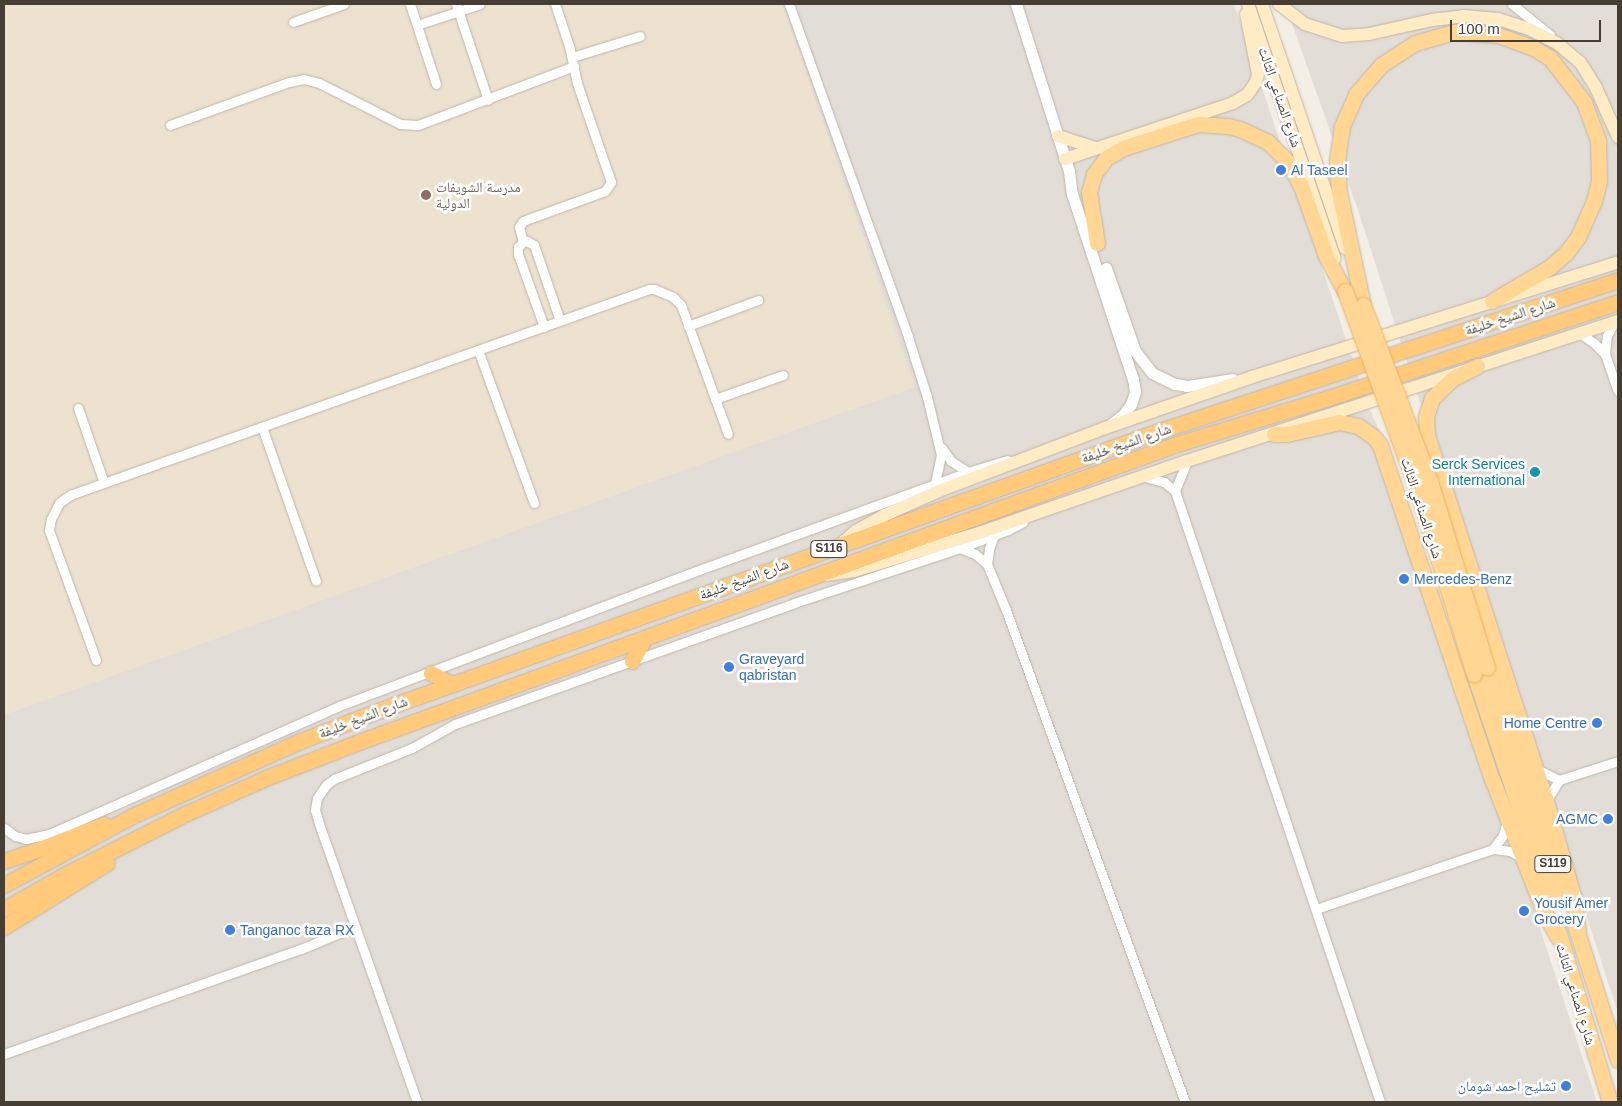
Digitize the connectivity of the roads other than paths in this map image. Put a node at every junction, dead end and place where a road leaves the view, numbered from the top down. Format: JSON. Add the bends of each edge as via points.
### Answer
{"nodes":[{"id":1,"x":344,"y":4,"type":"edge"},
{"id":2,"x":410,"y":4,"type":"edge"},
{"id":3,"x":480,"y":4,"type":"edge"},
{"id":4,"x":555,"y":4,"type":"edge"},
{"id":5,"x":789,"y":4,"type":"edge"},
{"id":6,"x":1016,"y":4,"type":"edge"},
{"id":7,"x":1248,"y":4,"type":"edge"},
{"id":8,"x":1262,"y":4,"type":"edge"},
{"id":9,"x":1278,"y":4,"type":"edge"},
{"id":10,"x":1512,"y":4,"type":"edge"},
{"id":11,"x":457,"y":7,"type":"edge"},
{"id":12,"x":293,"y":22,"type":"dead end"},
{"id":13,"x":417,"y":25,"type":"junction"},
{"id":14,"x":640,"y":36,"type":"dead end"},
{"id":15,"x":1557,"y":43,"type":"junction"},
{"id":16,"x":573,"y":62,"type":"junction"},
{"id":17,"x":436,"y":84,"type":"dead end"},
{"id":18,"x":488,"y":100,"type":"junction"},
{"id":19,"x":170,"y":125,"type":"dead end"},
{"id":20,"x":1058,"y":136,"type":"junction"},
{"id":21,"x":1618,"y":137,"type":"edge"},
{"id":22,"x":1095,"y":148,"type":"junction"},
{"id":23,"x":1067,"y":165,"type":"junction"},
{"id":24,"x":1335,"y":197,"type":"junction"},
{"id":25,"x":1313,"y":207,"type":"junction"},
{"id":26,"x":523,"y":242,"type":"junction"},
{"id":27,"x":1097,"y":243,"type":"junction"},
{"id":28,"x":1618,"y":262,"type":"edge"},
{"id":29,"x":1618,"y":280,"type":"edge"},
{"id":30,"x":547,"y":282,"type":"junction"},
{"id":31,"x":530,"y":288,"type":"junction"},
{"id":32,"x":758,"y":300,"type":"dead end"},
{"id":33,"x":1492,"y":301,"type":"junction"},
{"id":34,"x":1618,"y":302,"type":"edge"},
{"id":35,"x":560,"y":321,"type":"junction"},
{"id":36,"x":1616,"y":322,"type":"edge"},
{"id":37,"x":544,"y":326,"type":"junction"},
{"id":38,"x":688,"y":326,"type":"junction"},
{"id":39,"x":1581,"y":334,"type":"junction"},
{"id":40,"x":478,"y":350,"type":"junction"},
{"id":41,"x":1605,"y":354,"type":"junction"},
{"id":42,"x":1477,"y":366,"type":"junction"},
{"id":43,"x":782,"y":375,"type":"dead end"},
{"id":44,"x":1252,"y":377,"type":"junction"},
{"id":45,"x":1618,"y":391,"type":"edge"},
{"id":46,"x":715,"y":399,"type":"junction"},
{"id":47,"x":78,"y":408,"type":"dead end"},
{"id":48,"x":262,"y":427,"type":"junction"},
{"id":49,"x":1105,"y":428,"type":"junction"},
{"id":50,"x":728,"y":434,"type":"dead end"},
{"id":51,"x":1274,"y":434,"type":"junction"},
{"id":52,"x":940,"y":446,"type":"junction"},
{"id":53,"x":1032,"y":456,"type":"junction"},
{"id":54,"x":1187,"y":461,"type":"junction"},
{"id":55,"x":968,"y":472,"type":"junction"},
{"id":56,"x":1143,"y":477,"type":"junction"},
{"id":57,"x":104,"y":483,"type":"junction"},
{"id":58,"x":935,"y":483,"type":"junction"},
{"id":59,"x":1176,"y":491,"type":"junction"},
{"id":60,"x":534,"y":503,"type":"dead end"},
{"id":61,"x":1028,"y":516,"type":"junction"},
{"id":62,"x":994,"y":534,"type":"junction"},
{"id":63,"x":841,"y":545,"type":"junction"},
{"id":64,"x":960,"y":548,"type":"junction"},
{"id":65,"x":987,"y":564,"type":"junction"},
{"id":66,"x":816,"y":576,"type":"junction"},
{"id":67,"x":316,"y":582,"type":"dead end"},
{"id":68,"x":644,"y":638,"type":"junction"},
{"id":69,"x":96,"y":660,"type":"dead end"},
{"id":70,"x":632,"y":661,"type":"junction"},
{"id":71,"x":1480,"y":670,"type":"junction"},
{"id":72,"x":431,"y":673,"type":"junction"},
{"id":73,"x":451,"y":684,"type":"junction"},
{"id":74,"x":1618,"y":761,"type":"edge"},
{"id":75,"x":1535,"y":768,"type":"junction"},
{"id":76,"x":1558,"y":780,"type":"junction"},
{"id":77,"x":1546,"y":801,"type":"junction"},
{"id":78,"x":132,"y":816,"type":"junction"},
{"id":79,"x":1507,"y":819,"type":"junction"},
{"id":80,"x":4,"y":828,"type":"edge"},
{"id":81,"x":132,"y":840,"type":"junction"},
{"id":82,"x":1493,"y":849,"type":"junction"},
{"id":83,"x":1524,"y":860,"type":"junction"},
{"id":84,"x":4,"y":861,"type":"edge"},
{"id":85,"x":4,"y":885,"type":"edge"},
{"id":86,"x":4,"y":909,"type":"edge"},
{"id":87,"x":1316,"y":910,"type":"junction"},
{"id":88,"x":4,"y":927,"type":"edge"},
{"id":89,"x":354,"y":927,"type":"junction"},
{"id":90,"x":1578,"y":931,"type":"junction"},
{"id":91,"x":1558,"y":937,"type":"junction"},
{"id":92,"x":4,"y":1054,"type":"edge"},
{"id":93,"x":1618,"y":1060,"type":"edge"},
{"id":94,"x":416,"y":1102,"type":"edge"},
{"id":95,"x":1185,"y":1102,"type":"edge"},
{"id":96,"x":1380,"y":1102,"type":"edge"},
{"id":97,"x":1610,"y":1102,"type":"edge"}],
"edges":[{"from":1,"to":12,"type":"street"},
{"from":2,"to":13,"type":"street"},
{"from":3,"to":11,"type":"street"},
{"from":4,"to":16,"type":"street"},
{"from":5,"to":52,"type":"street","via":[[908,337]]},
{"from":6,"to":20,"type":"street"},
{"from":7,"to":22,"type":"main road","via":[[1247,25],[1258,74],[1247,95],[1233,103]]},
{"from":7,"to":25,"type":"main road","name":"شارع الصناعي الثالث"},
{"from":8,"to":24,"type":"main road","name":"شارع الصناعي الثالث"},
{"from":9,"to":15,"type":"main road","via":[[1305,24],[1342,36],[1463,16],[1498,19]]},
{"from":10,"to":15,"type":"street"},
{"from":11,"to":13,"type":"street"},
{"from":11,"to":18,"type":"street"},
{"from":13,"to":17,"type":"street"},
{"from":14,"to":16,"type":"street"},
{"from":15,"to":21,"type":"main road","via":[[1580,62],[1588,74]]},
{"from":16,"to":18,"type":"street"},
{"from":16,"to":26,"type":"street","via":[[577,83],[611,182],[606,191],[523,221],[519,230]]},
{"from":18,"to":19,"type":"street","via":[[427,122],[409,125],[392,121],[319,83],[304,79]]},
{"from":20,"to":22,"type":"main road"},
{"from":20,"to":23,"type":"street"},
{"from":22,"to":23,"type":"main road"},
{"from":23,"to":27,"type":"street"},
{"from":23,"to":49,"type":"street","via":[[1072,194],[1134,386],[1134,398],[1128,409]]},
{"from":24,"to":33,"type":"main road","name":"شارع الصناعي الثالث","via":[[1338,144],[1348,110],[1367,80],[1397,53],[1434,36],[1454,32],[1516,40],[1550,58],[1572,84],[1592,120],[1600,161],[1594,201],[1578,237],[1566,253],[1550,267]]},
{"from":24,"to":71,"type":"main road","name":"شارع الصناعي الثالث","number":"S119","bridge":true,"via":[[1363,305],[1430,481]]},
{"from":25,"to":27,"type":"main road","name":"شارع الصناعي الثالث","via":[[1288,162],[1268,142],[1240,129],[1199,124],[1123,148],[1099,165],[1091,183],[1089,199]]},
{"from":25,"to":71,"type":"main road","name":"شارع الصناعي الثالث","number":"S119","bridge":true,"via":[[1326,256],[1345,291]]},
{"from":26,"to":30,"type":"street","via":[[534,245]]},
{"from":26,"to":31,"type":"street","via":[[517,251]]},
{"from":27,"to":44,"type":"street","via":[[1135,351],[1152,373],[1187,386]]},
{"from":28,"to":33,"type":"main road"},
{"from":29,"to":63,"type":"highway","name":"شارع الشيخ خليفة","number":"S116","via":[[1156,432]]},
{"from":30,"to":31,"type":"street"},
{"from":30,"to":35,"type":"street"},
{"from":31,"to":37,"type":"street"},
{"from":32,"to":38,"type":"street"},
{"from":33,"to":44,"type":"main road"},
{"from":34,"to":66,"type":"highway","name":"شارع الشيخ خليفة","number":"S116","via":[[1174,445]]},
{"from":35,"to":37,"type":"street"},
{"from":35,"to":38,"type":"street","via":[[654,289],[679,302]]},
{"from":36,"to":39,"type":"main road"},
{"from":36,"to":41,"type":"street","via":[[1607,336]]},
{"from":37,"to":40,"type":"street"},
{"from":38,"to":46,"type":"street"},
{"from":39,"to":41,"type":"street"},
{"from":39,"to":42,"type":"main road"},
{"from":40,"to":48,"type":"street"},
{"from":40,"to":60,"type":"street"},
{"from":41,"to":45,"type":"street"},
{"from":42,"to":51,"type":"main road"},
{"from":42,"to":75,"type":"main road","via":[[1438,390],[1428,407],[1425,426]]},
{"from":43,"to":46,"type":"street"},
{"from":44,"to":49,"type":"main road"},
{"from":46,"to":50,"type":"street"},
{"from":47,"to":57,"type":"street"},
{"from":48,"to":57,"type":"street"},
{"from":48,"to":67,"type":"street"},
{"from":49,"to":53,"type":"main road"},
{"from":51,"to":54,"type":"main road"},
{"from":51,"to":79,"type":"main road","via":[[1339,422],[1358,426],[1380,445]]},
{"from":52,"to":55,"type":"street","via":[[951,461]]},
{"from":52,"to":58,"type":"street","via":[[941,465]]},
{"from":53,"to":55,"type":"street"},
{"from":53,"to":63,"type":"main road","via":[[885,515],[856,531]]},
{"from":54,"to":56,"type":"main road"},
{"from":54,"to":59,"type":"street"},
{"from":55,"to":58,"type":"street"},
{"from":56,"to":59,"type":"street","via":[[1157,479]]},
{"from":56,"to":61,"type":"main road"},
{"from":57,"to":69,"type":"street","via":[[66,497],[59,503],[49,530]]},
{"from":58,"to":72,"type":"street"},
{"from":59,"to":87,"type":"street"},
{"from":61,"to":62,"type":"street","via":[[1018,526]]},
{"from":61,"to":66,"type":"main road","via":[[854,571]]},
{"from":62,"to":64,"type":"street"},
{"from":62,"to":65,"type":"street"},
{"from":63,"to":73,"type":"highway","name":"شارع الشيخ خليفة","number":"S116"},
{"from":64,"to":65,"type":"street"},
{"from":64,"to":70,"type":"street"},
{"from":65,"to":95,"type":"street"},
{"from":66,"to":68,"type":"highway","name":"شارع الشيخ خليفة","number":"S116"},
{"from":68,"to":70,"type":"highway"},
{"from":68,"to":81,"type":"highway","name":"شارع الشيخ خليفة","number":"S116","via":[[301,764],[239,789]]},
{"from":70,"to":89,"type":"street","via":[[456,724],[412,748],[334,779],[320,791],[315,810]]},
{"from":71,"to":90,"type":"main road","name":"شارع الصناعي الثالث","number":"S119"},
{"from":71,"to":91,"type":"main road","name":"شارع الصناعي الثالث","number":"S119","via":[[1549,897]]},
{"from":72,"to":73,"type":"highway"},
{"from":72,"to":80,"type":"street","via":[[339,706],[49,834],[26,839]]},
{"from":73,"to":78,"type":"highway","name":"شارع الشيخ خليفة","number":"S116","via":[[298,742]]},
{"from":74,"to":76,"type":"street"},
{"from":75,"to":76,"type":"street"},
{"from":75,"to":77,"type":"main road"},
{"from":76,"to":77,"type":"street"},
{"from":77,"to":90,"type":"main road","via":[[1573,895]]},
{"from":78,"to":84,"type":"highway"},
{"from":78,"to":85,"type":"highway","name":"شارع الشيخ خليفة","number":"S116"},
{"from":79,"to":82,"type":"street","via":[[1503,835]]},
{"from":79,"to":83,"type":"main road"},
{"from":81,"to":86,"type":"highway","name":"شارع الشيخ خليفة","number":"S116"},
{"from":81,"to":88,"type":"highway","via":[[119,856]]},
{"from":82,"to":83,"type":"street","via":[[1510,851]]},
{"from":82,"to":87,"type":"street"},
{"from":83,"to":91,"type":"main road","via":[[1545,914]]},
{"from":87,"to":96,"type":"street"},
{"from":89,"to":92,"type":"street","via":[[301,949]]},
{"from":89,"to":94,"type":"street"},
{"from":90,"to":93,"type":"main road","name":"شارع الصناعي الثالث","number":"S119"},
{"from":91,"to":97,"type":"main road","name":"شارع الصناعي الثالث","number":"S119"}]}
